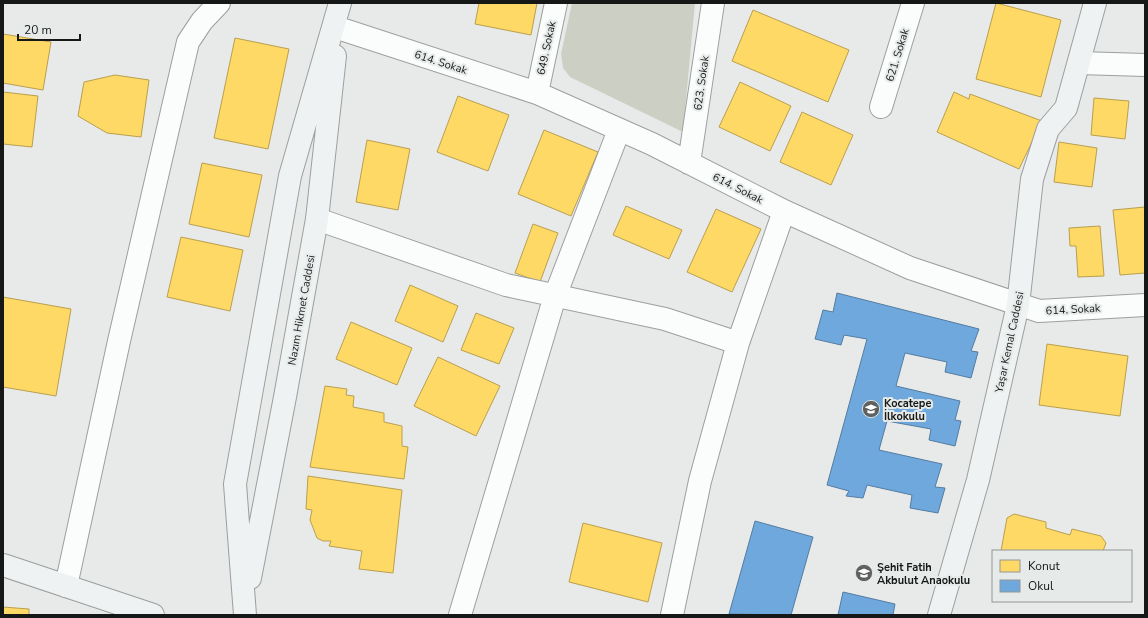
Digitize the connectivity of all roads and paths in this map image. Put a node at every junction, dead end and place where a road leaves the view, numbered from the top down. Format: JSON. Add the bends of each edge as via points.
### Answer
{"nodes":[{"id":1,"x":219,"y":3,"type":"edge"},
{"id":2,"x":341,"y":3,"type":"edge"},
{"id":3,"x":556,"y":3,"type":"edge"},
{"id":4,"x":713,"y":3,"type":"edge"},
{"id":5,"x":913,"y":3,"type":"edge"},
{"id":6,"x":1095,"y":3,"type":"edge"},
{"id":7,"x":338,"y":28,"type":"junction"},
{"id":8,"x":1079,"y":63,"type":"junction"},
{"id":9,"x":1145,"y":65,"type":"edge"},
{"id":10,"x":537,"y":93,"type":"junction"},
{"id":11,"x":881,"y":107,"type":"dead end"},
{"id":12,"x":619,"y":130,"type":"junction"},
{"id":13,"x":689,"y":163,"type":"junction"},
{"id":14,"x":784,"y":210,"type":"junction"},
{"id":15,"x":317,"y":219,"type":"junction"},
{"id":16,"x":555,"y":296,"type":"junction"},
{"id":17,"x":1018,"y":305,"type":"junction"},
{"id":18,"x":1145,"y":305,"type":"edge"},
{"id":19,"x":738,"y":343,"type":"junction"},
{"id":20,"x":3,"y":565,"type":"edge"},
{"id":21,"x":66,"y":586,"type":"junction"},
{"id":22,"x":153,"y":615,"type":"edge"},
{"id":23,"x":245,"y":615,"type":"edge"},
{"id":24,"x":460,"y":615,"type":"edge"},
{"id":25,"x":672,"y":615,"type":"edge"},
{"id":26,"x":939,"y":615,"type":"edge"}],
"edges":[{"from":1,"to":21,"type":"street","via":[[202,21],[188,42]]},
{"from":2,"to":7,"type":"street","name":"Nazım Hikmet Caddesi"},
{"from":2,"to":23,"type":"street","via":[[290,176],[235,484]]},
{"from":3,"to":10,"type":"street","name":"649. Sokak"},
{"from":4,"to":13,"type":"street","name":"623. Sokak"},
{"from":5,"to":11,"type":"street","name":"621. Sokak"},
{"from":6,"to":8,"type":"street","name":"Yaşar Kemal Caddesi"},
{"from":7,"to":10,"type":"street","name":"614. Sokak"},
{"from":7,"to":15,"type":"street","name":"Nazım Hikmet Caddesi"},
{"from":8,"to":9,"type":"street"},
{"from":8,"to":17,"type":"street","name":"Yaşar Kemal Caddesi","via":[[1066,108],[1048,129],[1032,179]]},
{"from":10,"to":12,"type":"street","name":"614. Sokak"},
{"from":12,"to":13,"type":"street","name":"614. Sokak"},
{"from":12,"to":16,"type":"street"},
{"from":13,"to":14,"type":"street","name":"614. Sokak"},
{"from":14,"to":17,"type":"street","name":"614. Sokak","via":[[910,268]]},
{"from":14,"to":19,"type":"street"},
{"from":15,"to":16,"type":"street","via":[[506,285]]},
{"from":15,"to":23,"type":"street","name":"Nazım Hikmet Caddesi","via":[[250,572]]},
{"from":16,"to":19,"type":"street","via":[[665,320]]},
{"from":16,"to":24,"type":"street"},
{"from":17,"to":18,"type":"street","name":"614. Sokak","via":[[1039,311]]},
{"from":17,"to":26,"type":"street","name":"Yaşar Kemal Caddesi","via":[[978,480]]},
{"from":19,"to":25,"type":"street","via":[[700,481]]},
{"from":20,"to":21,"type":"street"},
{"from":21,"to":22,"type":"street"}]}
